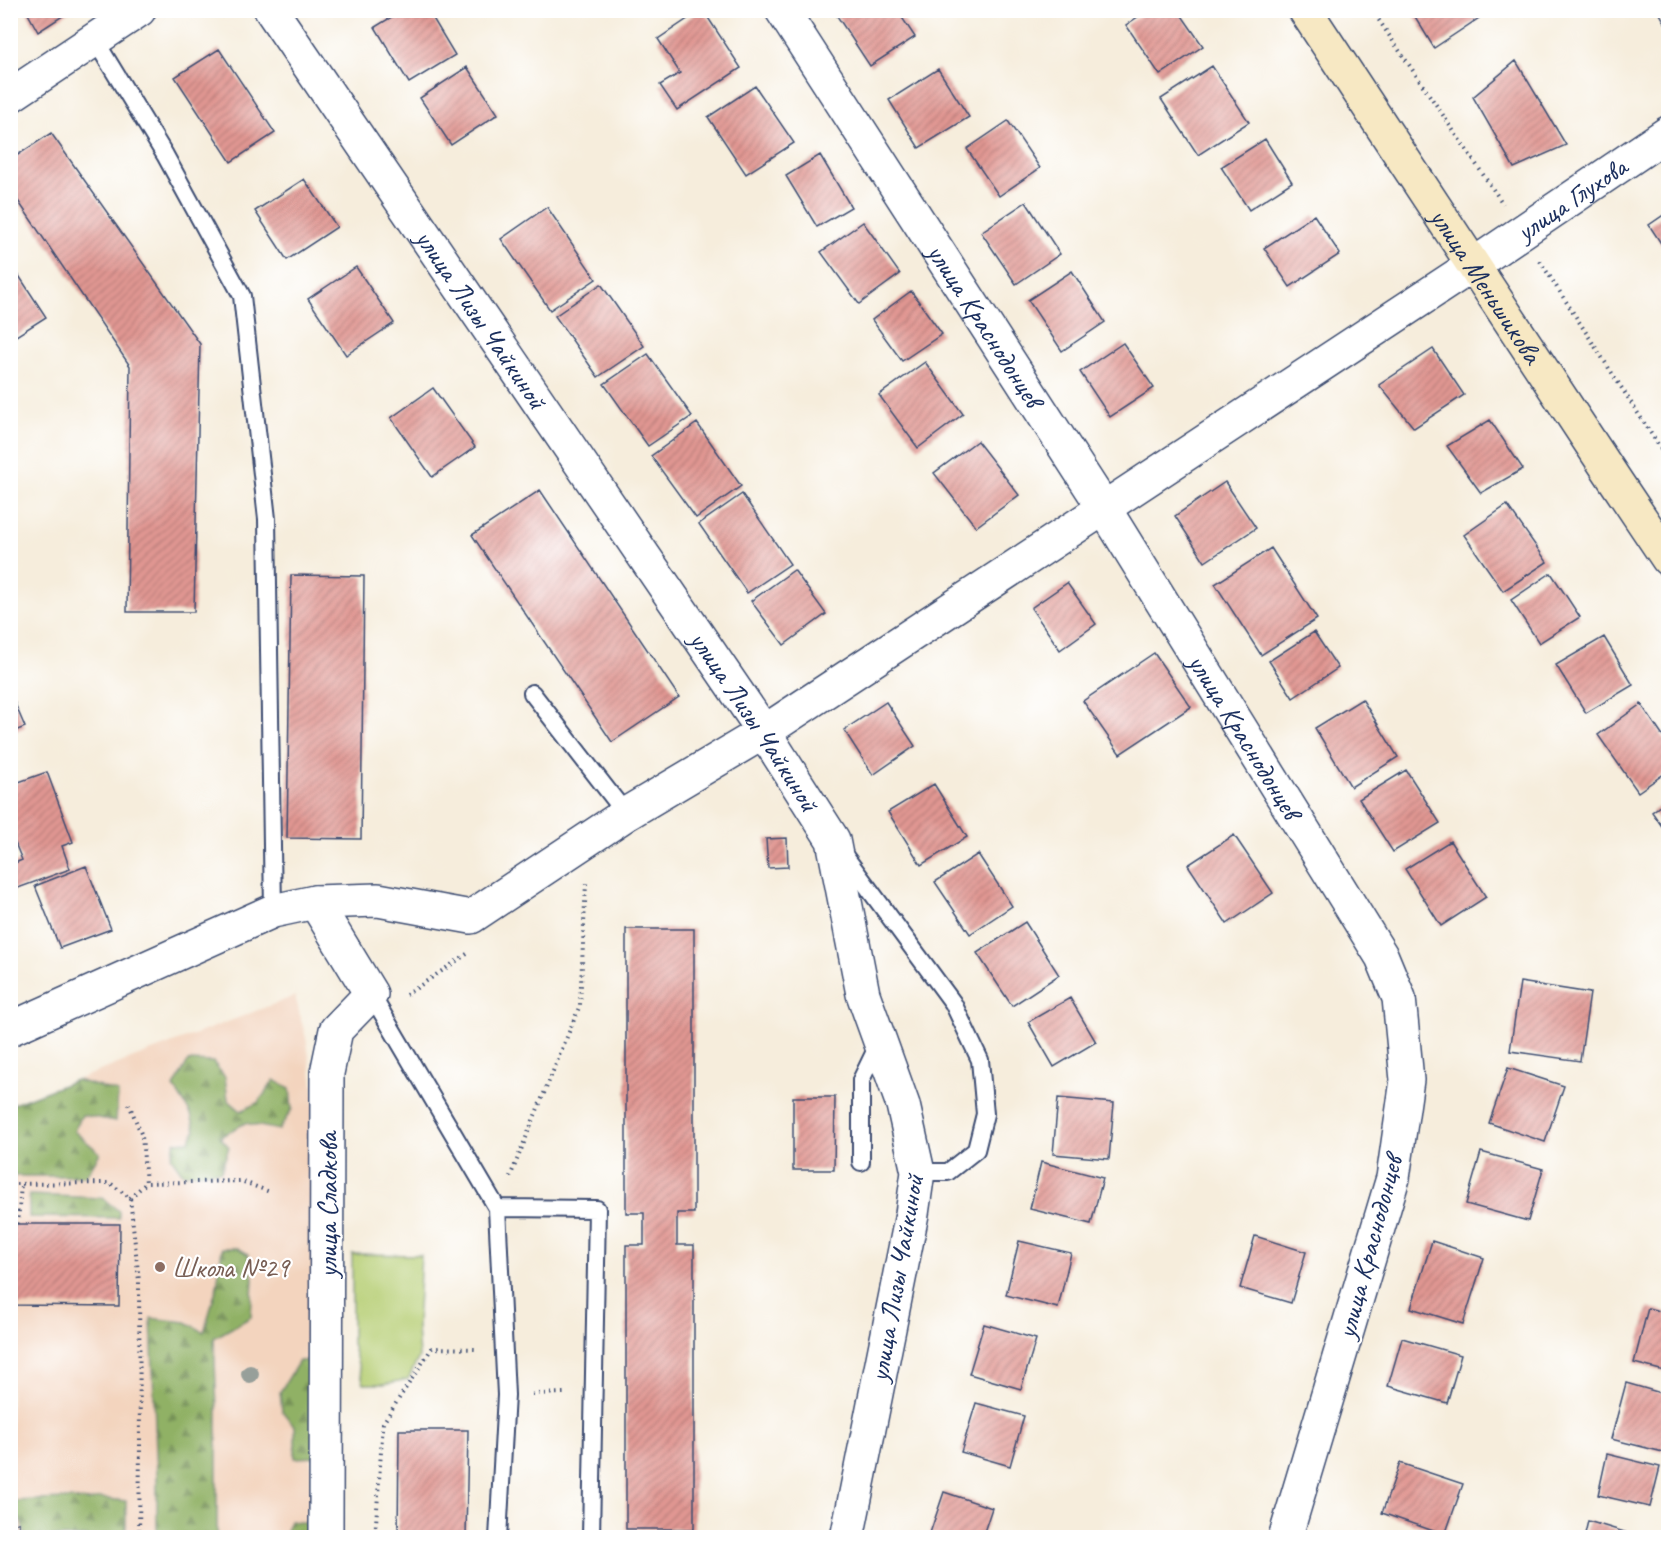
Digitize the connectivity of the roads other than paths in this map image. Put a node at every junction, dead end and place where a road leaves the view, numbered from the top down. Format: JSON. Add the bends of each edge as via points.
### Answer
{"nodes":[{"id":1,"x":139,"y":10,"type":"edge"},
{"id":2,"x":271,"y":10,"type":"edge"},
{"id":3,"x":782,"y":10,"type":"edge"},
{"id":4,"x":1305,"y":10,"type":"edge"},
{"id":5,"x":95,"y":40,"type":"junction"},
{"id":6,"x":10,"y":96,"type":"edge"},
{"id":7,"x":1668,"y":133,"type":"edge"},
{"id":8,"x":1473,"y":265,"type":"junction"},
{"id":9,"x":1104,"y":508,"type":"junction"},
{"id":10,"x":1668,"y":559,"type":"edge"},
{"id":11,"x":532,"y":693,"type":"dead end"},
{"id":12,"x":764,"y":732,"type":"junction"},
{"id":13,"x":626,"y":814,"type":"junction"},
{"id":14,"x":833,"y":840,"type":"junction"},
{"id":15,"x":315,"y":902,"type":"junction"},
{"id":16,"x":273,"y":911,"type":"junction"},
{"id":17,"x":385,"y":996,"type":"junction"},
{"id":18,"x":10,"y":1029,"type":"edge"},
{"id":19,"x":879,"y":1042,"type":"junction"},
{"id":20,"x":861,"y":1162,"type":"dead end"},
{"id":21,"x":918,"y":1172,"type":"junction"},
{"id":22,"x":497,"y":1208,"type":"junction"},
{"id":23,"x":326,"y":1538,"type":"edge"},
{"id":24,"x":498,"y":1538,"type":"edge"},
{"id":25,"x":591,"y":1538,"type":"edge"},
{"id":26,"x":847,"y":1538,"type":"edge"},
{"id":27,"x":1285,"y":1538,"type":"edge"}],
"edges":[{"from":1,"to":5,"type":"street"},
{"from":2,"to":12,"type":"street","name":"улица Лизы Чайкиной"},
{"from":3,"to":9,"type":"street","name":"улица Краснодонцев"},
{"from":4,"to":8,"type":"street","name":"улица Меньшикова"},
{"from":5,"to":6,"type":"street"},
{"from":5,"to":16,"type":"lane","via":[[165,155],[242,296],[267,519]]},
{"from":7,"to":8,"type":"street","name":"улица Глухова"},
{"from":8,"to":9,"type":"street","name":"улица Глухова"},
{"from":8,"to":10,"type":"street","name":"улица Меньшикова"},
{"from":9,"to":12,"type":"street","name":"улица Глухова"},
{"from":9,"to":27,"type":"street","name":"улица Краснодонцев","via":[[1382,957],[1399,998],[1407,1080],[1393,1178]]},
{"from":11,"to":13,"type":"lane"},
{"from":12,"to":13,"type":"street","name":"улица Глухова"},
{"from":12,"to":14,"type":"street","name":"улица Лизы Чайкиной"},
{"from":13,"to":15,"type":"street","name":"улица Глухова","via":[[471,917],[378,900]]},
{"from":14,"to":19,"type":"street","name":"улица Лизы Чайкиной","via":[[863,994]]},
{"from":14,"to":21,"type":"lane","via":[[953,1003],[980,1060],[985,1114],[976,1150],[948,1172]]},
{"from":15,"to":16,"type":"street","name":"улица Глухова"},
{"from":15,"to":17,"type":"street"},
{"from":16,"to":18,"type":"street","name":"улица Глухова"},
{"from":17,"to":22,"type":"lane"},
{"from":17,"to":23,"type":"street","name":"улица Сладкова","via":[[336,1030],[327,1073]]},
{"from":19,"to":20,"type":"lane","via":[[861,1080]]},
{"from":19,"to":21,"type":"street","name":"улица Лизы Чайкиной","via":[[903,1105]]},
{"from":21,"to":26,"type":"street","name":"улица Лизы Чайкиной"},
{"from":22,"to":24,"type":"lane","via":[[506,1395]]},
{"from":22,"to":25,"type":"lane","via":[[597,1209]]}]}
